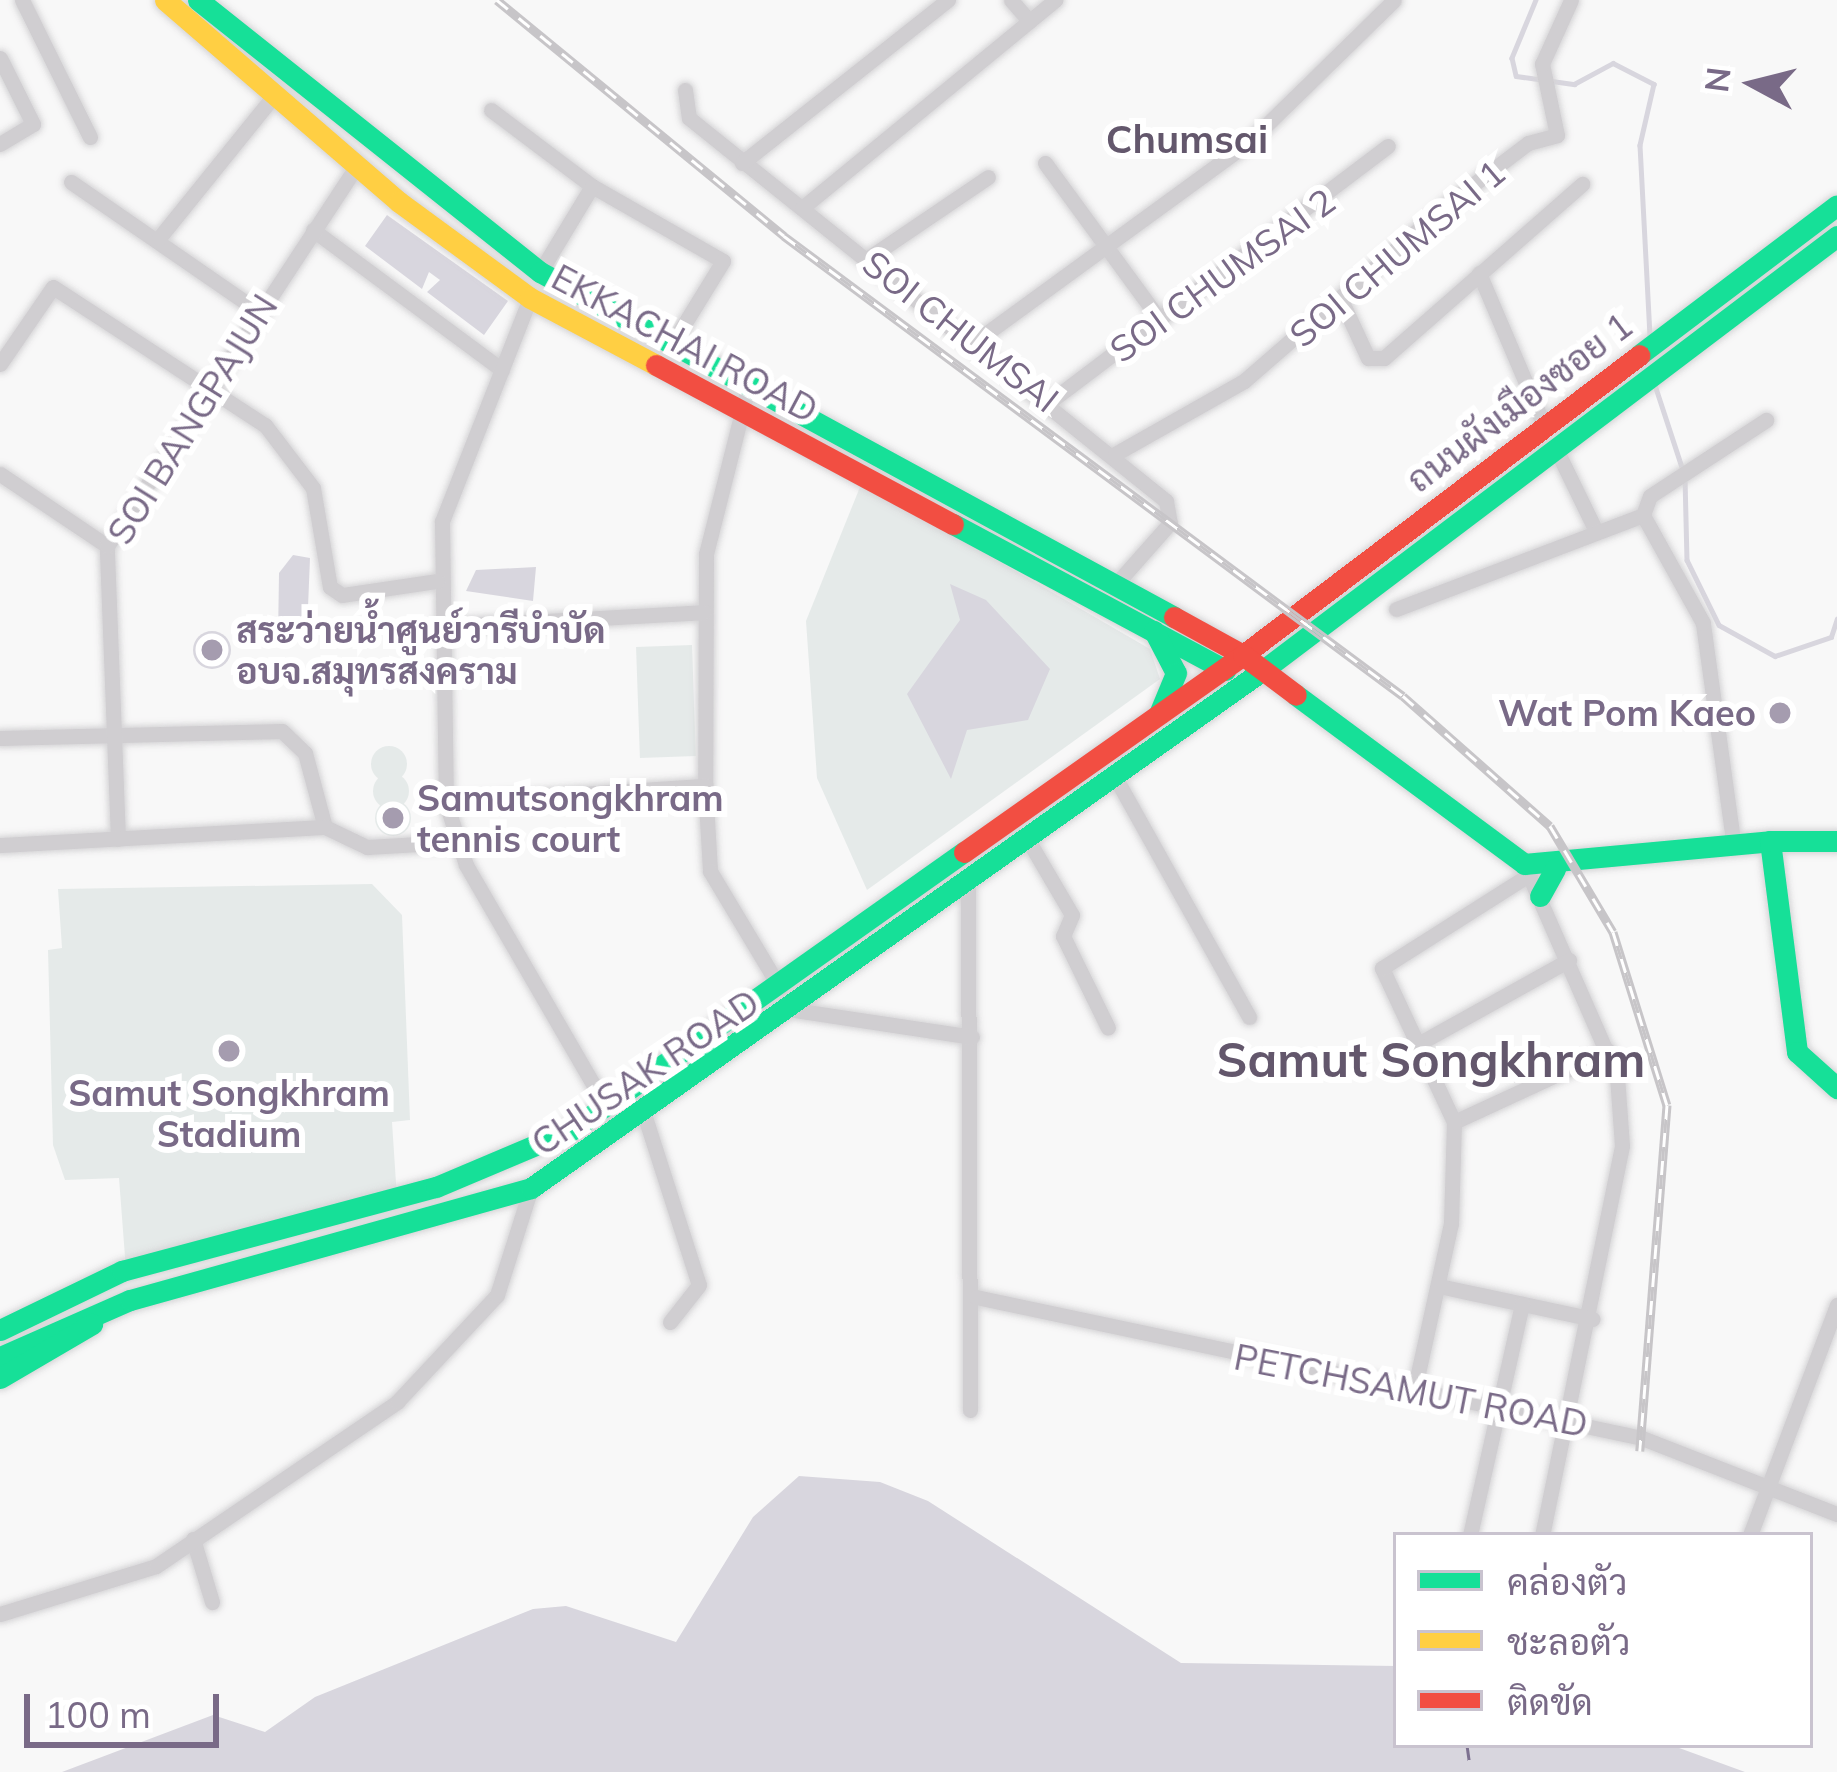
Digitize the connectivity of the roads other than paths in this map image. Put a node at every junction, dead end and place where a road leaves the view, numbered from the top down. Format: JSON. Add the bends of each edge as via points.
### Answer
{"nodes":[{"id":1,"x":22,"y":0,"type":"edge"},
{"id":2,"x":165,"y":0,"type":"edge"},
{"id":3,"x":198,"y":0,"type":"edge"},
{"id":4,"x":949,"y":0,"type":"edge"},
{"id":5,"x":1011,"y":0,"type":"edge"},
{"id":6,"x":1055,"y":0,"type":"edge"},
{"id":7,"x":1394,"y":0,"type":"edge"},
{"id":8,"x":1571,"y":0,"type":"edge"},
{"id":9,"x":1029,"y":21,"type":"junction"},
{"id":10,"x":0,"y":58,"type":"edge"},
{"id":11,"x":685,"y":90,"type":"dead end"},
{"id":12,"x":275,"y":94,"type":"junction"},
{"id":13,"x":491,"y":110,"type":"dead end"},
{"id":14,"x":90,"y":137,"type":"dead end"},
{"id":15,"x":0,"y":144,"type":"edge"},
{"id":16,"x":1388,"y":146,"type":"dead end"},
{"id":17,"x":742,"y":163,"type":"junction"},
{"id":18,"x":1046,"y":163,"type":"dead end"},
{"id":19,"x":356,"y":167,"type":"junction"},
{"id":20,"x":988,"y":177,"type":"dead end"},
{"id":21,"x":71,"y":182,"type":"dead end"},
{"id":22,"x":1582,"y":184,"type":"dead end"},
{"id":23,"x":592,"y":186,"type":"junction"},
{"id":24,"x":1837,"y":205,"type":"edge"},
{"id":25,"x":802,"y":208,"type":"junction"},
{"id":26,"x":313,"y":230,"type":"junction"},
{"id":27,"x":1837,"y":236,"type":"edge"},
{"id":28,"x":159,"y":238,"type":"junction"},
{"id":29,"x":1106,"y":246,"type":"junction"},
{"id":30,"x":867,"y":260,"type":"junction"},
{"id":31,"x":540,"y":272,"type":"junction"},
{"id":32,"x":1479,"y":273,"type":"junction"},
{"id":33,"x":530,"y":298,"type":"junction"},
{"id":34,"x":1342,"y":302,"type":"junction"},
{"id":35,"x":258,"y":311,"type":"junction"},
{"id":36,"x":1160,"y":320,"type":"junction"},
{"id":37,"x":976,"y":341,"type":"junction"},
{"id":38,"x":672,"y":344,"type":"junction"},
{"id":39,"x":0,"y":364,"type":"edge"},
{"id":40,"x":502,"y":370,"type":"junction"},
{"id":41,"x":748,"y":384,"type":"junction"},
{"id":42,"x":207,"y":389,"type":"junction"},
{"id":43,"x":1052,"y":400,"type":"junction"},
{"id":44,"x":736,"y":409,"type":"junction"},
{"id":45,"x":1766,"y":420,"type":"dead end"},
{"id":46,"x":1543,"y":423,"type":"junction"},
{"id":47,"x":1555,"y":447,"type":"junction"},
{"id":48,"x":1114,"y":454,"type":"junction"},
{"id":49,"x":0,"y":474,"type":"edge"},
{"id":50,"x":1643,"y":515,"type":"junction"},
{"id":51,"x":1594,"y":527,"type":"junction"},
{"id":52,"x":106,"y":546,"type":"junction"},
{"id":53,"x":437,"y":581,"type":"junction"},
{"id":54,"x":1116,"y":584,"type":"junction"},
{"id":55,"x":1322,"y":591,"type":"junction"},
{"id":56,"x":1396,"y":609,"type":"dead end"},
{"id":57,"x":1337,"y":610,"type":"junction"},
{"id":58,"x":704,"y":612,"type":"junction"},
{"id":59,"x":437,"y":627,"type":"junction"},
{"id":60,"x":1154,"y":631,"type":"junction"},
{"id":61,"x":1243,"y":655,"type":"junction"},
{"id":62,"x":1225,"y":670,"type":"junction"},
{"id":63,"x":1257,"y":675,"type":"junction"},
{"id":64,"x":1157,"y":716,"type":"junction"},
{"id":65,"x":116,"y":734,"type":"junction"},
{"id":66,"x":0,"y":738,"type":"edge"},
{"id":67,"x":1082,"y":766,"type":"junction"},
{"id":68,"x":1107,"y":783,"type":"junction"},
{"id":69,"x":705,"y":786,"type":"junction"},
{"id":70,"x":446,"y":803,"type":"junction"},
{"id":71,"x":326,"y":827,"type":"junction"},
{"id":72,"x":118,"y":839,"type":"junction"},
{"id":73,"x":1028,"y":840,"type":"junction"},
{"id":74,"x":1733,"y":840,"type":"junction"},
{"id":75,"x":1770,"y":841,"type":"junction"},
{"id":76,"x":1837,"y":841,"type":"edge"},
{"id":77,"x":454,"y":842,"type":"junction"},
{"id":78,"x":0,"y":845,"type":"edge"},
{"id":79,"x":1527,"y":869,"type":"junction"},
{"id":80,"x":1555,"y":869,"type":"junction"},
{"id":81,"x":968,"y":884,"type":"junction"},
{"id":82,"x":1540,"y":896,"type":"junction"},
{"id":83,"x":1569,"y":960,"type":"junction"},
{"id":84,"x":780,"y":988,"type":"junction"},
{"id":85,"x":794,"y":1010,"type":"junction"},
{"id":86,"x":1249,"y":1017,"type":"dead end"},
{"id":87,"x":1108,"y":1028,"type":"dead end"},
{"id":88,"x":972,"y":1037,"type":"junction"},
{"id":89,"x":1418,"y":1044,"type":"junction"},
{"id":90,"x":1608,"y":1051,"type":"junction"},
{"id":91,"x":1837,"y":1088,"type":"edge"},
{"id":92,"x":605,"y":1105,"type":"junction"},
{"id":93,"x":645,"y":1118,"type":"junction"},
{"id":94,"x":1454,"y":1122,"type":"junction"},
{"id":95,"x":531,"y":1188,"type":"junction"},
{"id":96,"x":122,"y":1271,"type":"junction"},
{"id":97,"x":1438,"y":1286,"type":"junction"},
{"id":98,"x":976,"y":1297,"type":"junction"},
{"id":99,"x":130,"y":1300,"type":"junction"},
{"id":100,"x":1522,"y":1304,"type":"junction"},
{"id":101,"x":1837,"y":1305,"type":"edge"},
{"id":102,"x":0,"y":1318,"type":"edge"},
{"id":103,"x":1593,"y":1318,"type":"junction"},
{"id":104,"x":47,"y":1320,"type":"junction"},
{"id":105,"x":670,"y":1322,"type":"dead end"},
{"id":106,"x":0,"y":1330,"type":"edge"},
{"id":107,"x":0,"y":1357,"type":"edge"},
{"id":108,"x":0,"y":1378,"type":"edge"},
{"id":109,"x":1415,"y":1387,"type":"junction"},
{"id":110,"x":1498,"y":1405,"type":"junction"},
{"id":111,"x":970,"y":1410,"type":"dead end"},
{"id":112,"x":1571,"y":1422,"type":"junction"},
{"id":113,"x":1767,"y":1486,"type":"junction"},
{"id":114,"x":1837,"y":1514,"type":"edge"},
{"id":115,"x":1475,"y":1532,"type":"edge"},
{"id":116,"x":1544,"y":1532,"type":"edge"},
{"id":117,"x":1751,"y":1532,"type":"edge"},
{"id":118,"x":193,"y":1539,"type":"junction"},
{"id":119,"x":212,"y":1602,"type":"dead end"},
{"id":120,"x":0,"y":1615,"type":"edge"}],
"edges":[{"from":1,"to":14,"type":"street"},
{"from":2,"to":12,"type":"main road","name":"EKKACHAI ROAD"},
{"from":3,"to":31,"type":"main road","name":"EKKACHAI ROAD"},
{"from":4,"to":17,"type":"street"},
{"from":5,"to":9,"type":"street"},
{"from":6,"to":9,"type":"street"},
{"from":7,"to":29,"type":"street","via":[[1248,143]]},
{"from":8,"to":34,"type":"street","name":"SOI CHUMSAI 1","via":[[1545,46],[1558,134],[1528,143],[1444,206]]},
{"from":9,"to":25,"type":"street"},
{"from":10,"to":15,"type":"street","via":[[33,124]]},
{"from":11,"to":17,"type":"street","name":"SOI CHUMSAI","via":[[689,118]]},
{"from":12,"to":19,"type":"main road","name":"EKKACHAI ROAD"},
{"from":12,"to":28,"type":"street"},
{"from":13,"to":23,"type":"street"},
{"from":16,"to":36,"type":"street","name":"SOI CHUMSAI 2"},
{"from":17,"to":25,"type":"street","name":"SOI CHUMSAI"},
{"from":18,"to":29,"type":"street"},
{"from":19,"to":26,"type":"street","name":"SOI BANGPAJUN"},
{"from":19,"to":33,"type":"main road","name":"EKKACHAI ROAD"},
{"from":20,"to":30,"type":"street"},
{"from":21,"to":28,"type":"street"},
{"from":22,"to":32,"type":"street"},
{"from":23,"to":31,"type":"street"},
{"from":23,"to":38,"type":"street","via":[[724,261]]},
{"from":24,"to":46,"type":"main road","name":"ถนนผังเมืองซอย 1"},
{"from":25,"to":30,"type":"street","name":"SOI CHUMSAI"},
{"from":26,"to":35,"type":"street","name":"SOI BANGPAJUN"},
{"from":26,"to":40,"type":"street"},
{"from":27,"to":47,"type":"main road","name":"ถนนผังเมืองซอย 1"},
{"from":28,"to":35,"type":"street"},
{"from":29,"to":36,"type":"street"},
{"from":29,"to":37,"type":"street"},
{"from":30,"to":37,"type":"street","name":"SOI CHUMSAI"},
{"from":31,"to":38,"type":"main road","name":"EKKACHAI ROAD"},
{"from":32,"to":34,"type":"street","via":[[1373,362]]},
{"from":32,"to":46,"type":"street"},
{"from":33,"to":40,"type":"street"},
{"from":33,"to":44,"type":"main road","name":"EKKACHAI ROAD"},
{"from":34,"to":48,"type":"street","name":"SOI CHUMSAI 1","via":[[1244,381]]},
{"from":35,"to":42,"type":"street","name":"SOI BANGPAJUN"},
{"from":36,"to":43,"type":"street","name":"SOI CHUMSAI 2"},
{"from":37,"to":43,"type":"street","name":"SOI CHUMSAI"},
{"from":38,"to":41,"type":"main road","name":"EKKACHAI ROAD"},
{"from":39,"to":42,"type":"street","via":[[52,287]]},
{"from":40,"to":53,"type":"street","via":[[442,521]]},
{"from":41,"to":44,"type":"street"},
{"from":41,"to":54,"type":"main road","name":"EKKACHAI ROAD"},
{"from":42,"to":52,"type":"street","name":"SOI BANGPAJUN"},
{"from":42,"to":53,"type":"street","via":[[294,458],[313,488],[330,587],[342,595]]},
{"from":43,"to":48,"type":"street","name":"SOI CHUMSAI"},
{"from":44,"to":58,"type":"street","via":[[713,499]]},
{"from":44,"to":60,"type":"main road","name":"EKKACHAI ROAD"},
{"from":45,"to":50,"type":"street","via":[[1650,496]]},
{"from":46,"to":55,"type":"main road","name":"ถนนผังเมืองซอย 1"},
{"from":47,"to":51,"type":"street"},
{"from":47,"to":57,"type":"main road","name":"ถนนผังเมืองซอย 1"},
{"from":48,"to":54,"type":"street","name":"SOI CHUMSAI","via":[[1176,513]]},
{"from":49,"to":52,"type":"street"},
{"from":50,"to":51,"type":"street"},
{"from":50,"to":74,"type":"street","via":[[1703,623]]},
{"from":51,"to":56,"type":"street"},
{"from":52,"to":65,"type":"street","name":"SOI BANGPAJUN"},
{"from":53,"to":59,"type":"street"},
{"from":54,"to":61,"type":"main road","name":"EKKACHAI ROAD"},
{"from":55,"to":57,"type":"main road"},
{"from":55,"to":61,"type":"main road","name":"ถนนผังเมืองซอย 1"},
{"from":57,"to":63,"type":"main road","name":"ถนนผังเมืองซอย 1"},
{"from":58,"to":59,"type":"street"},
{"from":58,"to":69,"type":"street"},
{"from":59,"to":70,"type":"street"},
{"from":60,"to":62,"type":"main road","name":"EKKACHAI ROAD"},
{"from":60,"to":64,"type":"main road","via":[[1176,673]]},
{"from":61,"to":62,"type":"main road","name":"ถนนผังเมืองซอย 1"},
{"from":61,"to":63,"type":"main road","name":"EKKACHAI ROAD"},
{"from":62,"to":63,"type":"main road","name":"EKKACHAI ROAD"},
{"from":62,"to":64,"type":"main road","name":"CHUSAK ROAD"},
{"from":63,"to":68,"type":"main road","name":"CHUSAK ROAD"},
{"from":63,"to":79,"type":"main road"},
{"from":64,"to":67,"type":"main road","name":"CHUSAK ROAD"},
{"from":65,"to":66,"type":"street"},
{"from":65,"to":71,"type":"street","via":[[282,731],[305,752]]},
{"from":65,"to":72,"type":"street","name":"SOI BANGPAJUN"},
{"from":67,"to":68,"type":"main road"},
{"from":67,"to":84,"type":"main road","name":"CHUSAK ROAD"},
{"from":68,"to":73,"type":"main road","name":"CHUSAK ROAD"},
{"from":68,"to":86,"type":"street"},
{"from":69,"to":70,"type":"street"},
{"from":69,"to":84,"type":"street","via":[[710,871]]},
{"from":70,"to":77,"type":"street"},
{"from":71,"to":72,"type":"street"},
{"from":71,"to":77,"type":"street","via":[[367,847]]},
{"from":72,"to":78,"type":"street"},
{"from":73,"to":81,"type":"main road","name":"CHUSAK ROAD"},
{"from":73,"to":87,"type":"street","via":[[1072,915],[1063,936]]},
{"from":74,"to":75,"type":"main road"},
{"from":74,"to":80,"type":"main road"},
{"from":75,"to":76,"type":"main road"},
{"from":75,"to":91,"type":"main road","via":[[1797,1052]]},
{"from":77,"to":92,"type":"street"},
{"from":79,"to":80,"type":"main road"},
{"from":79,"to":82,"type":"street"},
{"from":79,"to":89,"type":"street","via":[[1382,968]]},
{"from":80,"to":82,"type":"main road"},
{"from":81,"to":85,"type":"main road","name":"CHUSAK ROAD"},
{"from":81,"to":88,"type":"street"},
{"from":82,"to":83,"type":"street"},
{"from":83,"to":89,"type":"street"},
{"from":83,"to":90,"type":"street"},
{"from":84,"to":92,"type":"main road","name":"CHUSAK ROAD"},
{"from":85,"to":88,"type":"street"},
{"from":85,"to":93,"type":"main road","name":"CHUSAK ROAD"},
{"from":88,"to":98,"type":"street"},
{"from":89,"to":94,"type":"street"},
{"from":90,"to":94,"type":"street"},
{"from":90,"to":103,"type":"street","via":[[1622,1146]]},
{"from":92,"to":96,"type":"main road","name":"CHUSAK ROAD","via":[[509,1162]]},
{"from":93,"to":95,"type":"main road","name":"CHUSAK ROAD"},
{"from":93,"to":105,"type":"street","via":[[699,1285]]},
{"from":94,"to":97,"type":"street"},
{"from":95,"to":99,"type":"main road","name":"CHUSAK ROAD"},
{"from":95,"to":118,"type":"street","via":[[497,1295],[453,1352]]},
{"from":96,"to":102,"type":"main road"},
{"from":96,"to":104,"type":"main road","name":"CHUSAK ROAD"},
{"from":97,"to":100,"type":"street"},
{"from":97,"to":109,"type":"street"},
{"from":98,"to":109,"type":"street","name":"PETCHSAMUT ROAD"},
{"from":98,"to":111,"type":"street"},
{"from":99,"to":104,"type":"main road","name":"CHUSAK ROAD"},
{"from":99,"to":108,"type":"main road"},
{"from":100,"to":103,"type":"street"},
{"from":100,"to":110,"type":"street"},
{"from":101,"to":113,"type":"street"},
{"from":103,"to":112,"type":"street"},
{"from":104,"to":106,"type":"main road","name":"CHUSAK ROAD"},
{"from":104,"to":107,"type":"main road","name":"CHUSAK ROAD"},
{"from":109,"to":110,"type":"street","name":"PETCHSAMUT ROAD"},
{"from":110,"to":112,"type":"street","name":"PETCHSAMUT ROAD"},
{"from":110,"to":115,"type":"street"},
{"from":112,"to":113,"type":"street","name":"PETCHSAMUT ROAD"},
{"from":112,"to":116,"type":"street"},
{"from":113,"to":114,"type":"street","name":"PETCHSAMUT ROAD"},
{"from":113,"to":117,"type":"street"},
{"from":118,"to":119,"type":"street"},
{"from":118,"to":120,"type":"street","via":[[156,1566]]}]}
